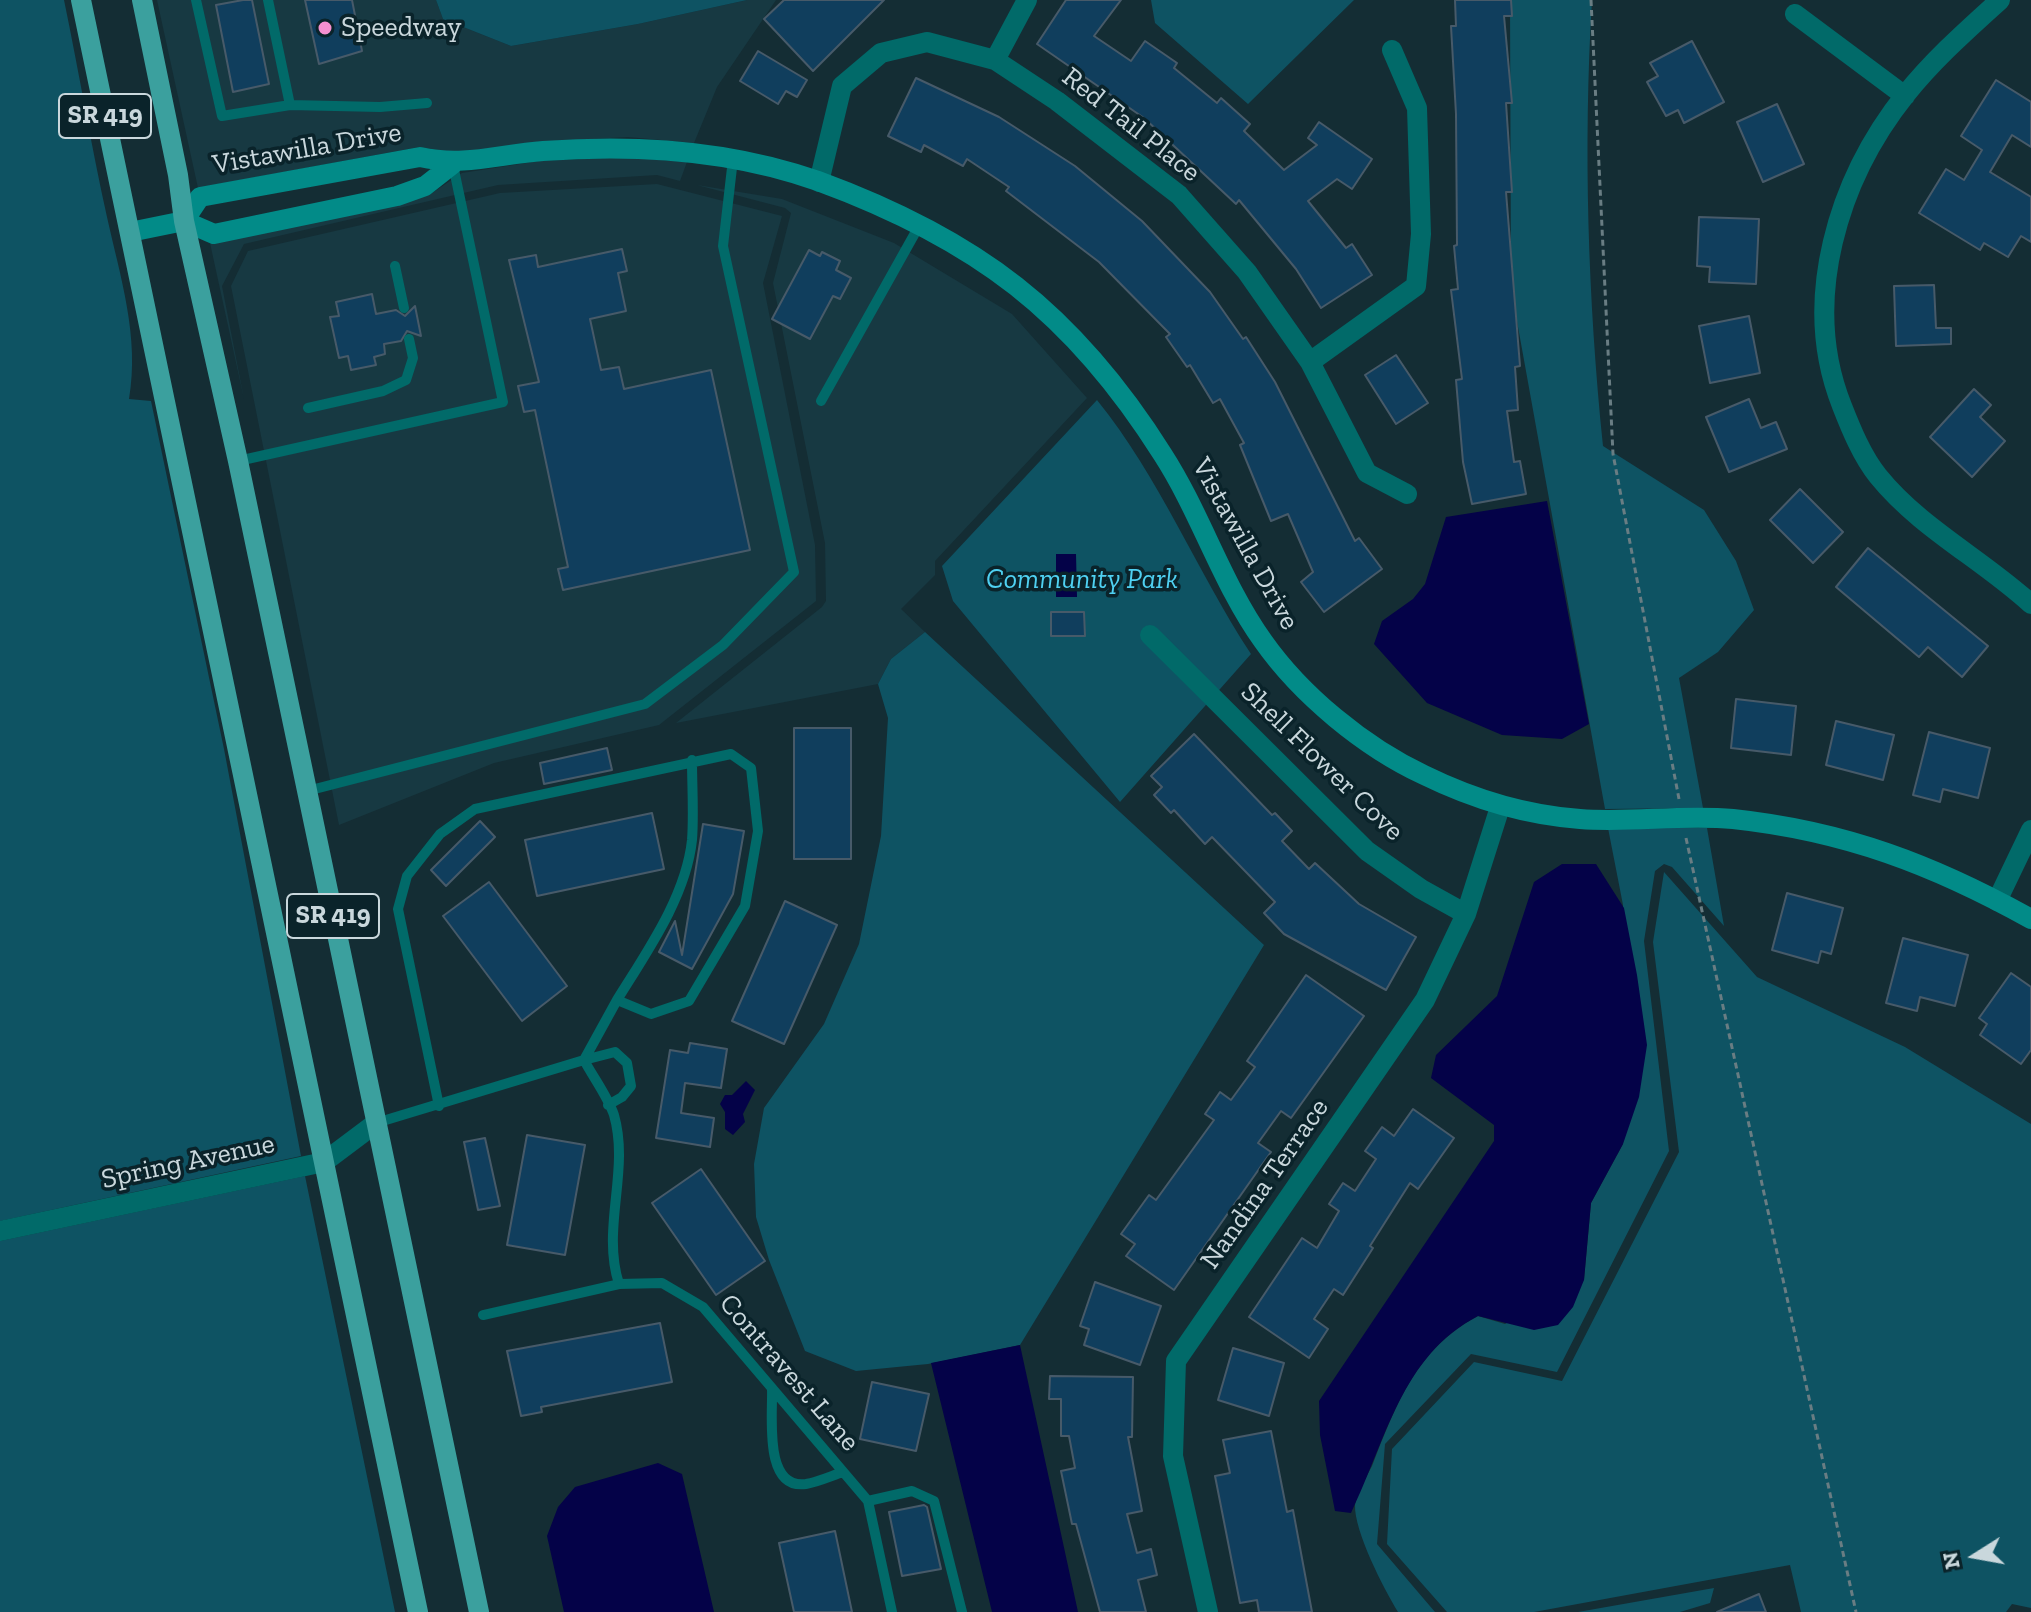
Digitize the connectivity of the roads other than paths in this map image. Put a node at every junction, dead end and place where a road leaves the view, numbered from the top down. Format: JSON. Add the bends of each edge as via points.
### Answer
{"nodes":[{"id":1,"x":81,"y":0,"type":"edge"},
{"id":2,"x":142,"y":0,"type":"edge"},
{"id":3,"x":196,"y":0,"type":"edge"},
{"id":4,"x":268,"y":0,"type":"edge"},
{"id":5,"x":1027,"y":0,"type":"edge"},
{"id":6,"x":2000,"y":0,"type":"edge"},
{"id":7,"x":1795,"y":14,"type":"dead end"},
{"id":8,"x":1392,"y":50,"type":"dead end"},
{"id":9,"x":995,"y":60,"type":"junction"},
{"id":10,"x":1905,"y":96,"type":"junction"},
{"id":11,"x":427,"y":103,"type":"dead end"},
{"id":12,"x":290,"y":105,"type":"junction"},
{"id":13,"x":733,"y":159,"type":"junction"},
{"id":14,"x":453,"y":164,"type":"junction"},
{"id":15,"x":819,"y":182,"type":"junction"},
{"id":16,"x":184,"y":221,"type":"junction"},
{"id":17,"x":919,"y":226,"type":"junction"},
{"id":18,"x":130,"y":232,"type":"junction"},
{"id":19,"x":395,"y":266,"type":"dead end"},
{"id":20,"x":404,"y":308,"type":"dead end"},
{"id":21,"x":409,"y":339,"type":"dead end"},
{"id":22,"x":1310,"y":362,"type":"junction"},
{"id":23,"x":821,"y":401,"type":"dead end"},
{"id":24,"x":308,"y":408,"type":"dead end"},
{"id":25,"x":238,"y":461,"type":"junction"},
{"id":26,"x":1407,"y":494,"type":"dead end"},
{"id":27,"x":2031,"y":604,"type":"edge"},
{"id":28,"x":1150,"y":635,"type":"dead end"},
{"id":29,"x":692,"y":760,"type":"junction"},
{"id":30,"x":307,"y":791,"type":"junction"},
{"id":31,"x":1500,"y":807,"type":"junction"},
{"id":32,"x":2031,"y":830,"type":"edge"},
{"id":33,"x":1997,"y":901,"type":"junction"},
{"id":34,"x":1466,"y":914,"type":"junction"},
{"id":35,"x":2031,"y":919,"type":"edge"},
{"id":36,"x":617,"y":1000,"type":"junction"},
{"id":37,"x":584,"y":1060,"type":"junction"},
{"id":38,"x":608,"y":1105,"type":"junction"},
{"id":39,"x":439,"y":1106,"type":"junction"},
{"id":40,"x":376,"y":1123,"type":"junction"},
{"id":41,"x":324,"y":1162,"type":"junction"},
{"id":42,"x":0,"y":1231,"type":"edge"},
{"id":43,"x":619,"y":1284,"type":"junction"},
{"id":44,"x":483,"y":1315,"type":"dead end"},
{"id":45,"x":772,"y":1389,"type":"junction"},
{"id":46,"x":843,"y":1472,"type":"junction"},
{"id":47,"x":868,"y":1501,"type":"junction"},
{"id":48,"x":418,"y":1612,"type":"edge"},
{"id":49,"x":479,"y":1612,"type":"edge"},
{"id":50,"x":892,"y":1612,"type":"edge"},
{"id":51,"x":962,"y":1612,"type":"edge"},
{"id":52,"x":1208,"y":1612,"type":"edge"}],
"edges":[{"from":1,"to":18,"type":"main road","number":"SR 419"},
{"from":2,"to":16,"type":"main road","number":"SR 419"},
{"from":3,"to":12,"type":"lane","via":[[222,116]]},
{"from":4,"to":12,"type":"lane"},
{"from":5,"to":9,"type":"street"},
{"from":6,"to":10,"type":"street"},
{"from":7,"to":10,"type":"street"},
{"from":8,"to":22,"type":"street","via":[[1417,108],[1421,234],[1416,286]]},
{"from":9,"to":15,"type":"street","name":"Red Tail Place","via":[[927,42],[881,53],[842,86]]},
{"from":9,"to":22,"type":"street","name":"Red Tail Place","via":[[1179,195],[1247,272]]},
{"from":10,"to":27,"type":"street","via":[[1841,205],[1823,321],[1829,373],[1876,474],[1914,513]]},
{"from":11,"to":12,"type":"lane"},
{"from":13,"to":14,"type":"street","name":"Vistawilla Drive","via":[[627,147],[539,151]]},
{"from":13,"to":15,"type":"street","name":"Vistawilla Drive"},
{"from":13,"to":30,"type":"lane","via":[[724,253],[794,572],[723,645],[645,704]]},
{"from":14,"to":16,"type":"street","name":"Vistawilla Drive","via":[[425,186],[397,196],[214,234]]},
{"from":14,"to":16,"type":"street","name":"Vistawilla Drive","via":[[420,157],[380,162],[200,197]]},
{"from":14,"to":25,"type":"lane","via":[[503,402]]},
{"from":15,"to":17,"type":"street","name":"Vistawilla Drive"},
{"from":16,"to":18,"type":"street","name":"Vistawilla Drive"},
{"from":16,"to":25,"type":"main road","number":"SR 419"},
{"from":17,"to":23,"type":"lane"},
{"from":17,"to":31,"type":"street","name":"Vistawilla Drive","via":[[974,253],[1025,290],[1124,397],[1166,459],[1263,642],[1307,691],[1367,741],[1421,774]]},
{"from":18,"to":41,"type":"main road","number":"SR 419"},
{"from":19,"to":20,"type":"lane"},
{"from":21,"to":24,"type":"lane","via":[[413,358],[406,380],[383,391]]},
{"from":22,"to":26,"type":"street","name":"Red Tail Place","via":[[1367,473]]},
{"from":25,"to":30,"type":"main road","number":"SR 419"},
{"from":28,"to":34,"type":"street","name":"Shell Flower Cove","via":[[1367,851]]},
{"from":29,"to":36,"type":"lane","via":[[692,842],[678,891]]},
{"from":29,"to":36,"type":"lane","via":[[731,754],[751,768],[758,831],[745,906],[689,1001],[651,1014]]},
{"from":29,"to":39,"type":"lane","via":[[475,809],[440,834],[407,876],[398,909]]},
{"from":30,"to":40,"type":"main road","number":"SR 419"},
{"from":31,"to":33,"type":"street","name":"Vistawilla Drive","via":[[1581,819],[1728,819],[1811,831],[1904,857]]},
{"from":31,"to":34,"type":"street","name":"Nandina Terrace"},
{"from":32,"to":33,"type":"street"},
{"from":33,"to":35,"type":"street","name":"Vistawilla Drive"},
{"from":34,"to":52,"type":"street","name":"Nandina Terrace","via":[[1425,1000],[1176,1361],[1173,1456]]},
{"from":36,"to":37,"type":"lane"},
{"from":37,"to":38,"type":"lane"},
{"from":37,"to":38,"type":"lane","via":[[615,1052],[627,1063],[631,1086]]},
{"from":37,"to":39,"type":"lane"},
{"from":38,"to":43,"type":"lane","via":[[619,1163],[611,1261]]},
{"from":39,"to":40,"type":"lane"},
{"from":40,"to":41,"type":"street","name":"Spring Avenue"},
{"from":40,"to":49,"type":"main road","number":"SR 419"},
{"from":41,"to":42,"type":"street","name":"Spring Avenue"},
{"from":41,"to":48,"type":"main road","number":"SR 419"},
{"from":43,"to":44,"type":"lane","name":"Contravest Lane"},
{"from":43,"to":45,"type":"lane","name":"Contravest Lane","via":[[662,1283],[703,1307]]},
{"from":45,"to":46,"type":"lane","name":"Contravest Lane"},
{"from":45,"to":46,"type":"lane","via":[[779,1473],[805,1484]]},
{"from":46,"to":47,"type":"lane","name":"Contravest Lane"},
{"from":47,"to":50,"type":"lane","name":"Contravest Lane"},
{"from":47,"to":51,"type":"lane","via":[[912,1491],[934,1501]]}]}
